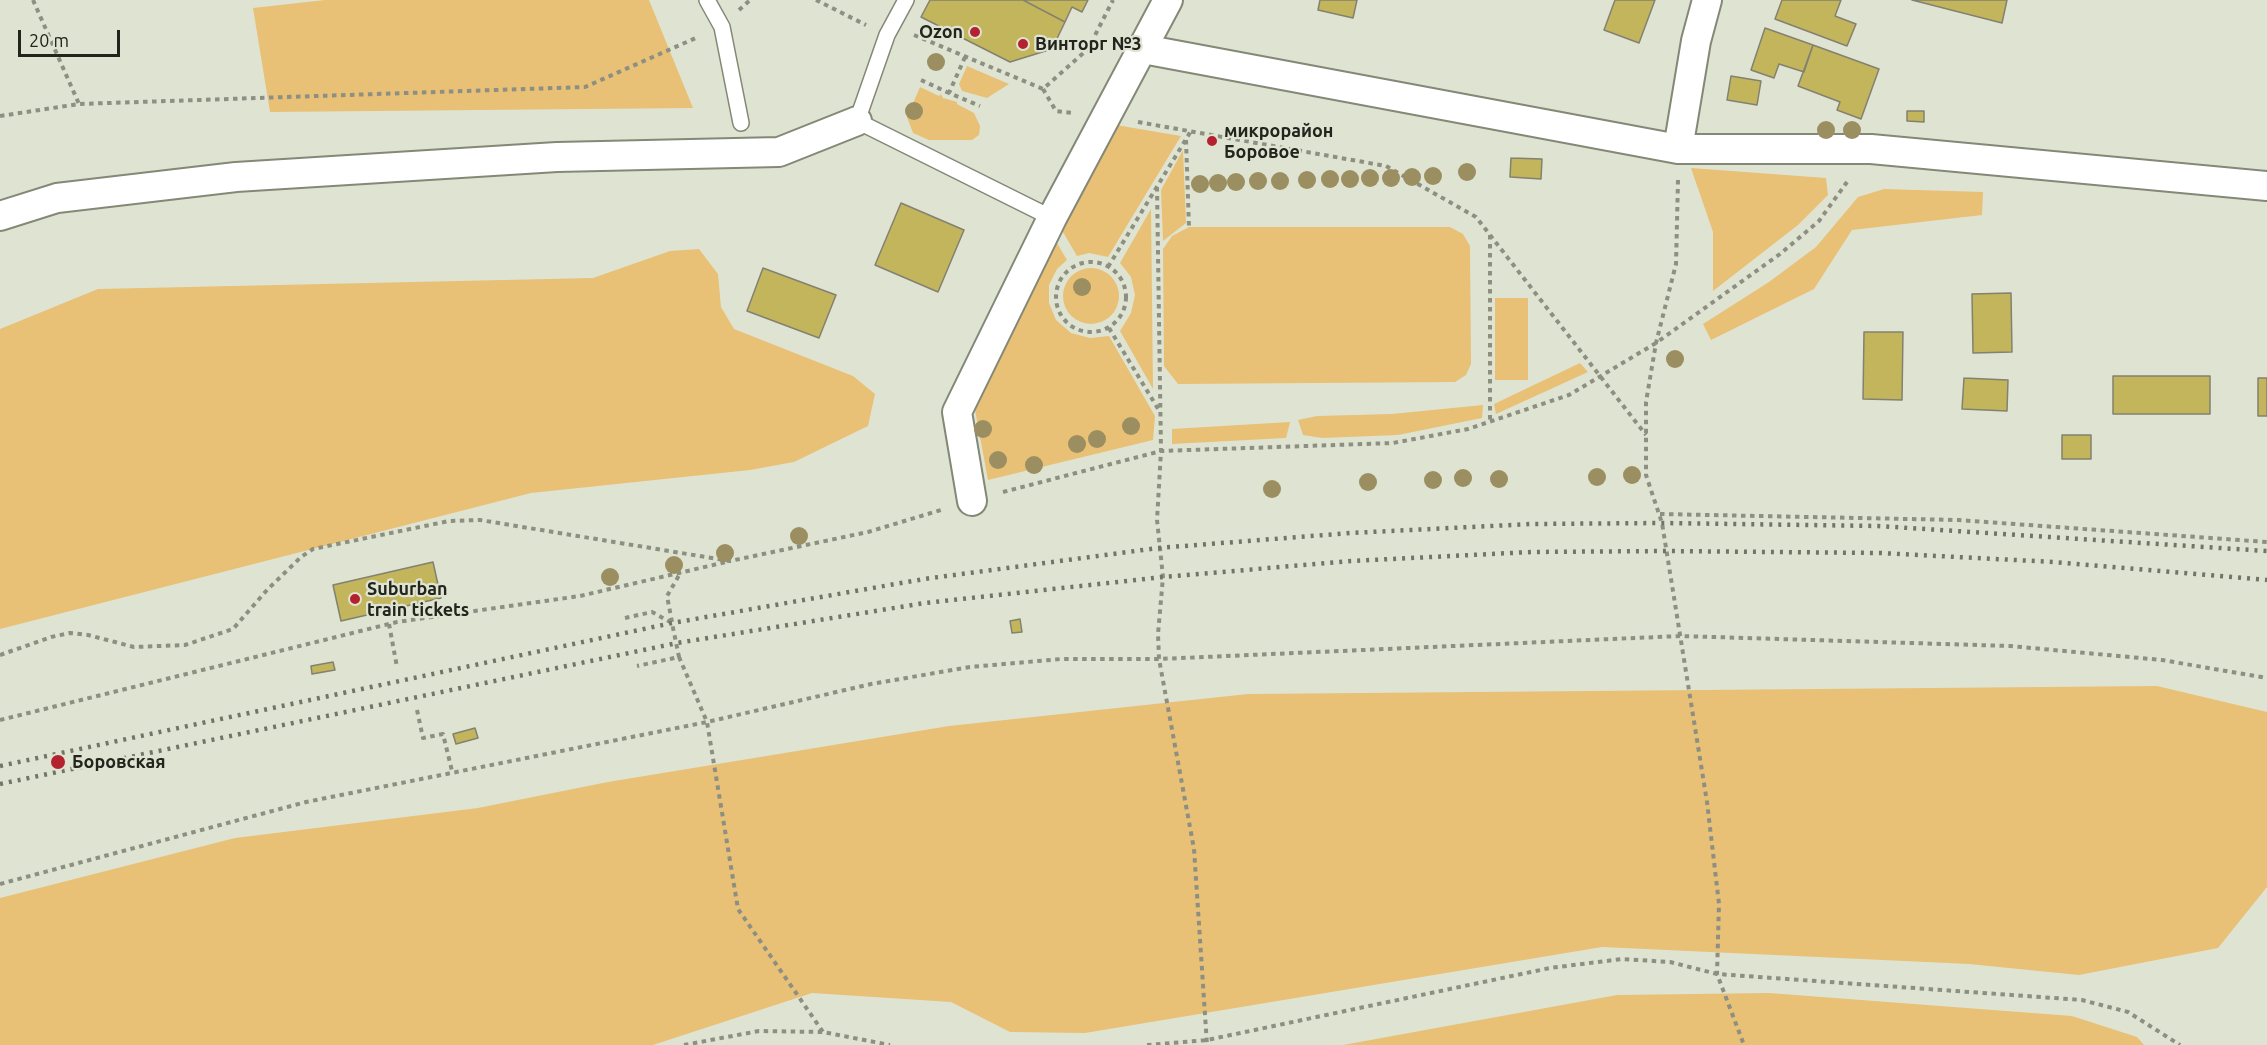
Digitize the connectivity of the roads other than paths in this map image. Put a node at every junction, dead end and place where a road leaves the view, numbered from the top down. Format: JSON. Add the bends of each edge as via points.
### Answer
{"nodes":[{"id":1,"x":706,"y":0,"type":"edge"},
{"id":2,"x":906,"y":0,"type":"edge"},
{"id":3,"x":1168,"y":0,"type":"edge"},
{"id":4,"x":1707,"y":0,"type":"edge"},
{"id":5,"x":1143,"y":49,"type":"junction"},
{"id":6,"x":857,"y":121,"type":"junction"},
{"id":7,"x":741,"y":123,"type":"dead end"},
{"id":8,"x":1678,"y":149,"type":"junction"},
{"id":9,"x":2267,"y":186,"type":"edge"},
{"id":10,"x":0,"y":216,"type":"edge"},
{"id":11,"x":1052,"y":218,"type":"junction"},
{"id":12,"x":972,"y":501,"type":"road end"}],
"edges":[{"from":1,"to":7,"type":"lane","via":[[722,27]]},
{"from":2,"to":6,"type":"lane","via":[[887,35]]},
{"from":3,"to":5,"type":"street"},
{"from":4,"to":8,"type":"street"},
{"from":5,"to":8,"type":"street"},
{"from":5,"to":11,"type":"street"},
{"from":6,"to":10,"type":"street","via":[[779,152],[557,157],[236,177],[57,198]]},
{"from":6,"to":11,"type":"lane"},
{"from":8,"to":9,"type":"street","via":[[1871,149]]},
{"from":11,"to":12,"type":"street","via":[[957,412]]}]}
